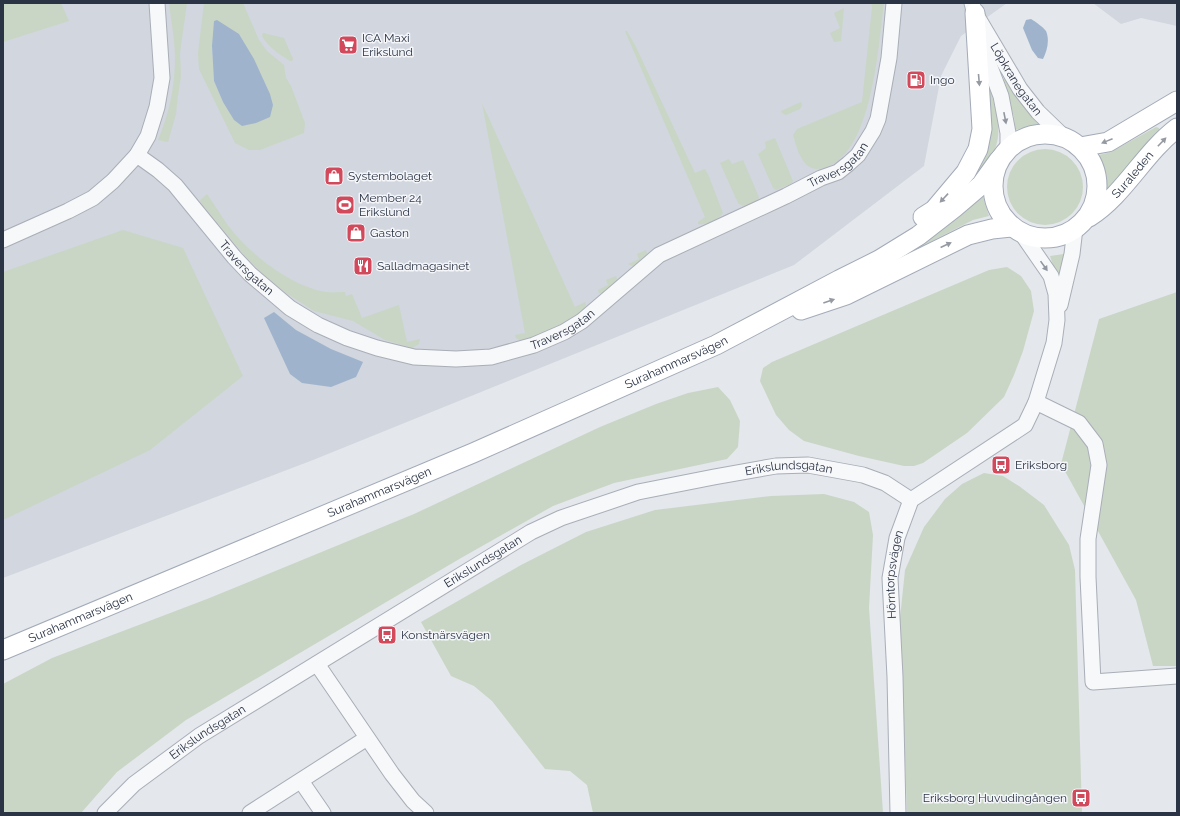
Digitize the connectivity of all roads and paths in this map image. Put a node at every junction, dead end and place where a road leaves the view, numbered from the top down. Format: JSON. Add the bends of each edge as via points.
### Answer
{"nodes":[{"id":1,"x":158,"y":3,"type":"edge"},
{"id":2,"x":894,"y":3,"type":"edge"},
{"id":3,"x":973,"y":8,"type":"edge"},
{"id":4,"x":1177,"y":101,"type":"edge"},
{"id":5,"x":1177,"y":128,"type":"edge"},
{"id":6,"x":1073,"y":143,"type":"junction"},
{"id":7,"x":137,"y":155,"type":"junction"},
{"id":8,"x":1003,"y":155,"type":"junction"},
{"id":9,"x":1081,"y":224,"type":"junction"},
{"id":10,"x":1017,"y":230,"type":"junction"},
{"id":11,"x":3,"y":240,"type":"edge"},
{"id":12,"x":1056,"y":320,"type":"junction"},
{"id":13,"x":752,"y":327,"type":"junction"},
{"id":14,"x":1036,"y":402,"type":"junction"},
{"id":15,"x":911,"y":500,"type":"junction"},
{"id":16,"x":3,"y":650,"type":"edge"},
{"id":17,"x":317,"y":664,"type":"junction"},
{"id":18,"x":1177,"y":676,"type":"edge"},
{"id":19,"x":367,"y":738,"type":"junction"},
{"id":20,"x":301,"y":781,"type":"junction"},
{"id":21,"x":105,"y":813,"type":"edge"},
{"id":22,"x":250,"y":813,"type":"edge"},
{"id":23,"x":322,"y":813,"type":"edge"},
{"id":24,"x":426,"y":813,"type":"edge"},
{"id":25,"x":898,"y":813,"type":"edge"}],
"edges":[{"from":1,"to":7,"type":"street","via":[[162,78],[148,136]]},
{"from":2,"to":7,"type":"street","name":"Traversgatan","via":[[889,58],[878,119],[858,155],[848,164],[838,172],[659,255],[582,321],[564,332],[534,345],[491,357],[414,357],[347,338],[312,321],[290,308],[250,274],[175,185]]},
{"from":3,"to":6,"type":"street","name":"Löpkranegatan","via":[[1020,89],[1038,112]]},
{"from":3,"to":8,"type":"street","name":"Löpkranegatan","one_way":true,"via":[[985,54],[1001,96],[1008,133]]},
{"from":3,"to":13,"type":"main road","one_way":true,"via":[[982,129],[978,149],[966,172],[934,210],[878,252],[821,283]]},
{"from":4,"to":6,"type":"main road","one_way":true,"via":[[1108,142]]},
{"from":9,"to":5,"type":"main road","name":"Suraleden","one_way":true,"via":[[1100,210]]},
{"from":6,"to":8,"type":"main road","via":[[1055,135],[1039,134],[1016,142]]},
{"from":6,"to":9,"type":"main road","via":[[1091,162],[1097,180],[1096,199]]},
{"from":7,"to":11,"type":"street","via":[[93,198]]},
{"from":8,"to":10,"type":"main road","via":[[994,175],[993,194],[997,210]]},
{"from":8,"to":13,"type":"main road","name":"Surahammarsvägen","via":[[980,185],[918,236],[879,260]]},
{"from":9,"to":10,"type":"main road","via":[[1064,235],[1048,239],[1040,239]]},
{"from":9,"to":12,"type":"street"},
{"from":10,"to":12,"type":"street","one_way":true,"via":[[1051,276],[1056,294]]},
{"from":13,"to":10,"type":"main road","name":"Surahammarsvägen","one_way":true,"via":[[846,295],[968,235],[992,229]]},
{"from":12,"to":14,"type":"street","via":[[1054,343]]},
{"from":13,"to":16,"type":"main road","name":"Surahammarsvägen","via":[[473,453]]},
{"from":14,"to":15,"type":"street","via":[[1025,425]]},
{"from":14,"to":18,"type":"street","via":[[1079,423],[1095,444],[1099,465],[1088,538],[1093,682]]},
{"from":15,"to":17,"type":"street","name":"Erikslundsgatan","via":[[863,474],[808,466],[776,466],[638,492],[562,518],[531,532]]},
{"from":15,"to":25,"type":"street","name":"Hörntorpsvägen","via":[[897,538],[890,578]]},
{"from":17,"to":19,"type":"street"},
{"from":17,"to":21,"type":"street","name":"Erikslundsgatan","via":[[187,744],[134,784]]},
{"from":19,"to":20,"type":"street"},
{"from":19,"to":24,"type":"street","via":[[413,801]]},
{"from":20,"to":22,"type":"street"},
{"from":20,"to":23,"type":"street"}]}
